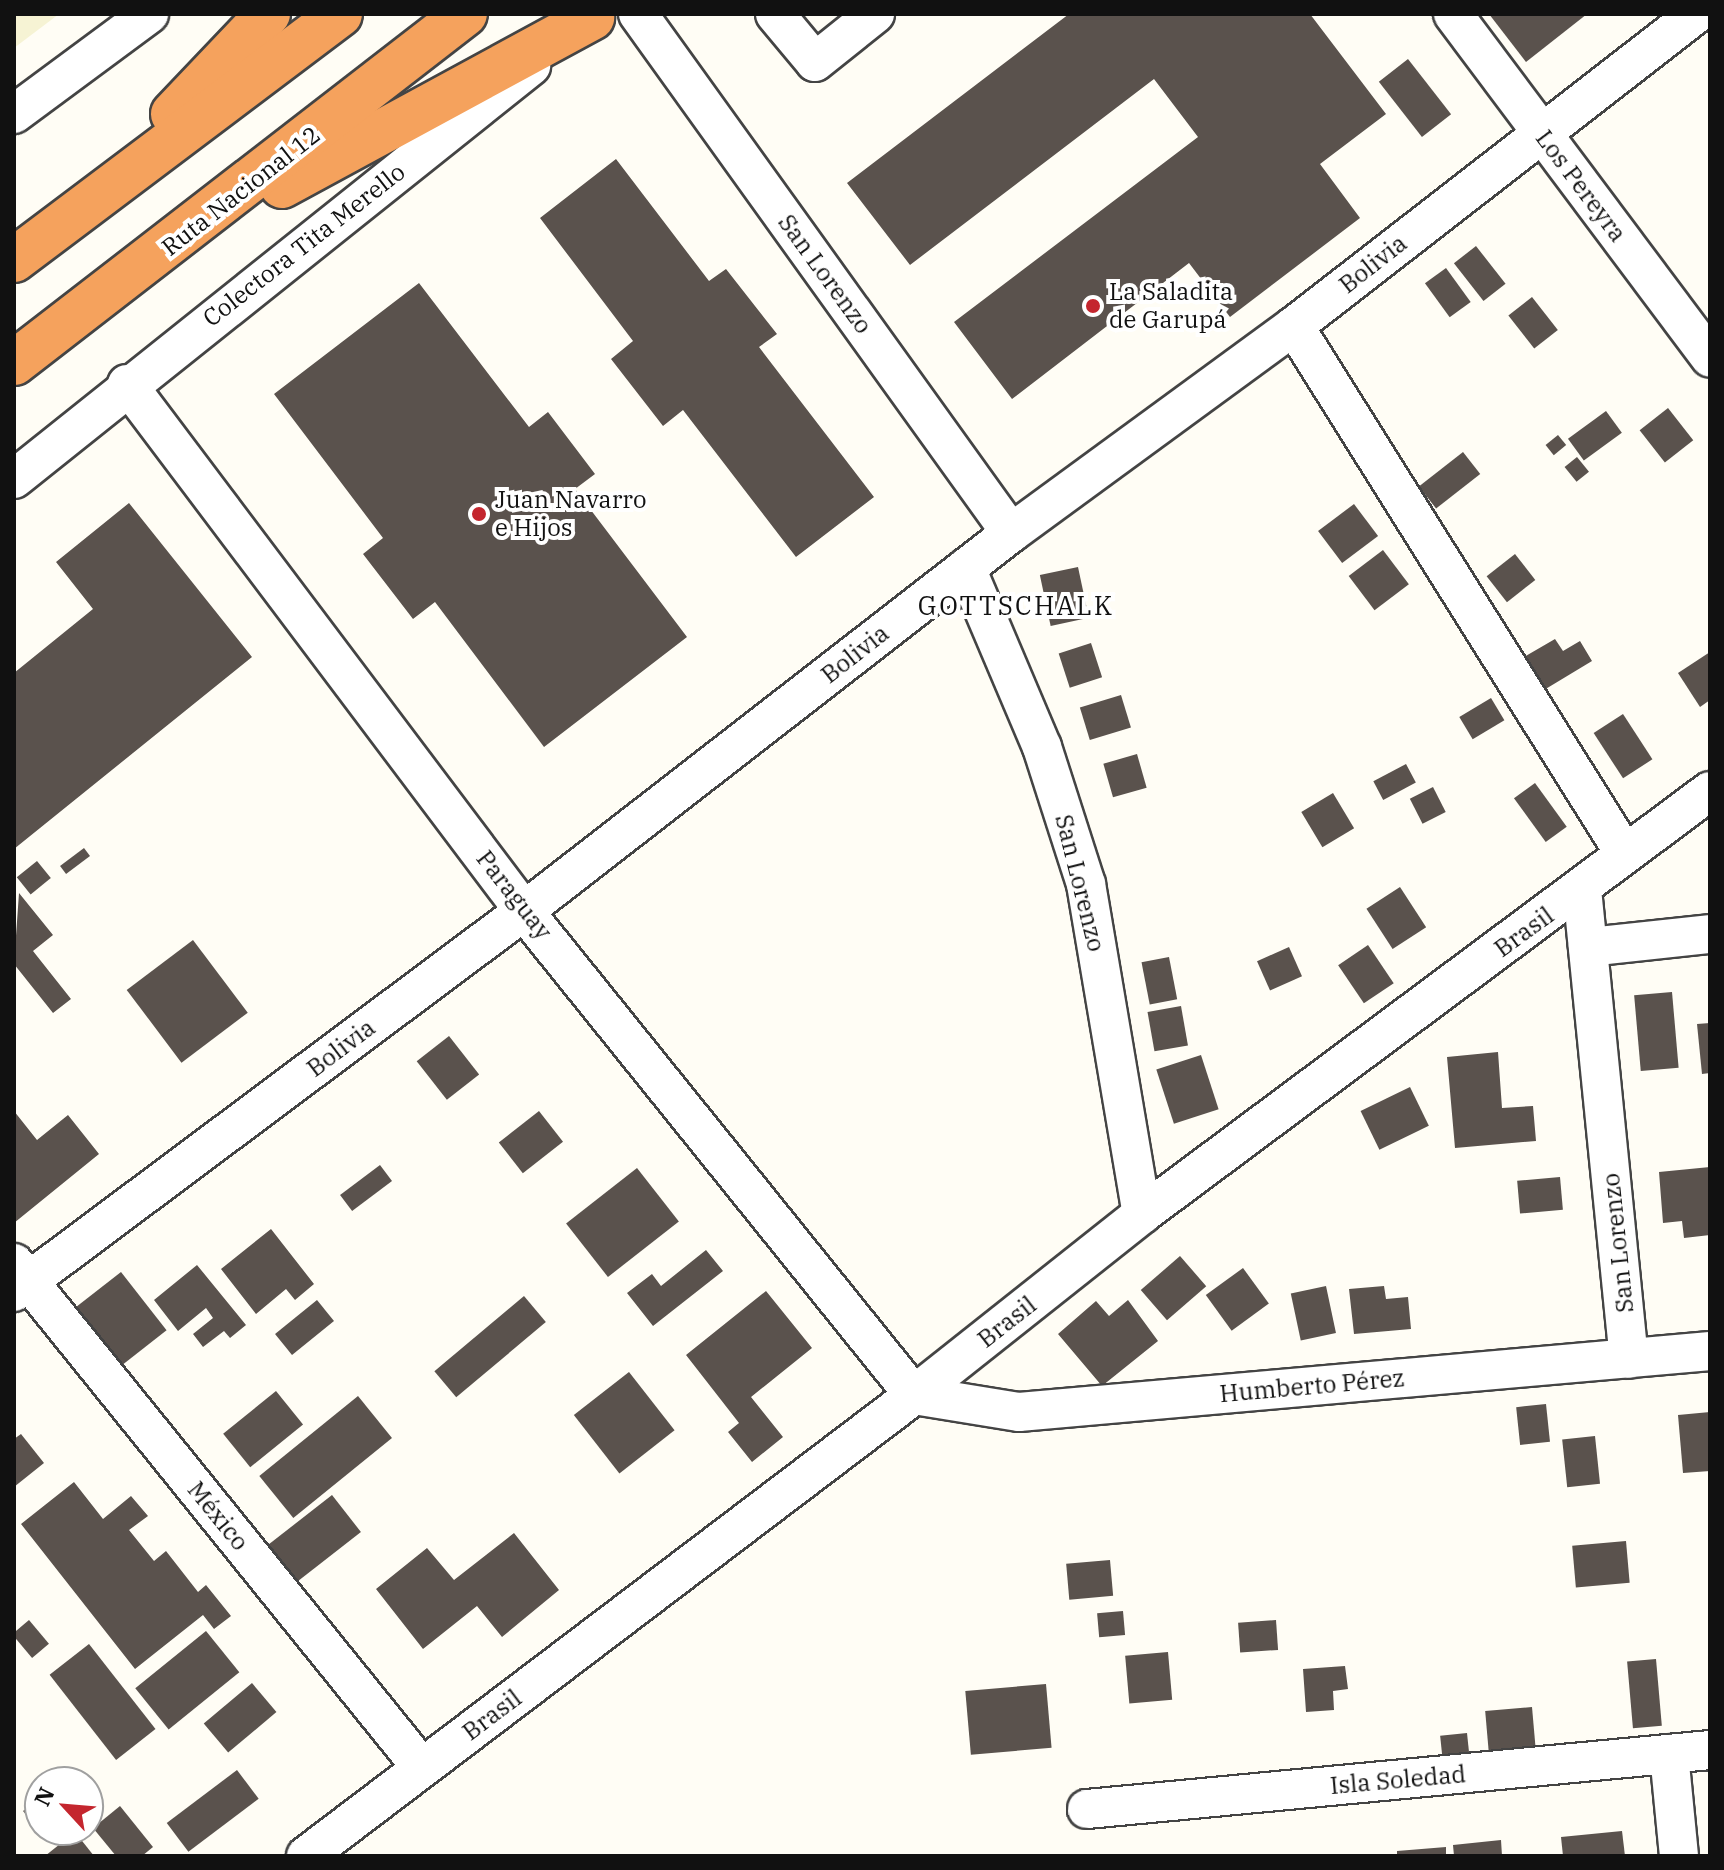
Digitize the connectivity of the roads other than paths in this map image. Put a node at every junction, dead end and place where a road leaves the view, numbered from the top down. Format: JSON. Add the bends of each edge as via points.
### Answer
{"nodes":[{"id":1,"x":149,"y":14,"type":"edge"},
{"id":2,"x":268,"y":14,"type":"edge"},
{"id":3,"x":340,"y":14,"type":"edge"},
{"id":4,"x":465,"y":14,"type":"edge"},
{"id":5,"x":638,"y":14,"type":"edge"},
{"id":6,"x":775,"y":14,"type":"edge"},
{"id":7,"x":875,"y":14,"type":"edge"},
{"id":8,"x":1453,"y":14,"type":"edge"},
{"id":9,"x":1696,"y":14,"type":"edge"},
{"id":10,"x":594,"y":16,"type":"edge"},
{"id":11,"x":14,"y":114,"type":"edge"},
{"id":12,"x":1541,"y":134,"type":"junction"},
{"id":13,"x":87,"y":204,"type":"junction"},
{"id":14,"x":171,"y":247,"type":"junction"},
{"id":15,"x":14,"y":260,"type":"edge"},
{"id":16,"x":1294,"y":326,"type":"junction"},
{"id":17,"x":1710,"y":357,"type":"edge"},
{"id":18,"x":14,"y":363,"type":"edge"},
{"id":19,"x":127,"y":384,"type":"junction"},
{"id":20,"x":14,"y":479,"type":"edge"},
{"id":21,"x":1011,"y":533,"type":"junction"},
{"id":22,"x":966,"y":568,"type":"junction"},
{"id":23,"x":1710,"y":791,"type":"edge"},
{"id":24,"x":1625,"y":854,"type":"junction"},
{"id":25,"x":1582,"y":889,"type":"junction"},
{"id":26,"x":524,"y":911,"type":"junction"},
{"id":27,"x":1710,"y":934,"type":"edge"},
{"id":28,"x":1588,"y":947,"type":"junction"},
{"id":29,"x":1142,"y":1214,"type":"junction"},
{"id":30,"x":19,"y":1279,"type":"edge"},
{"id":31,"x":1710,"y":1351,"type":"edge"},
{"id":32,"x":1629,"y":1359,"type":"junction"},
{"id":33,"x":914,"y":1395,"type":"junction"},
{"id":34,"x":1710,"y":1750,"type":"edge"},
{"id":35,"x":1669,"y":1754,"type":"junction"},
{"id":36,"x":422,"y":1768,"type":"junction"},
{"id":37,"x":1087,"y":1809,"type":"dead end"},
{"id":38,"x":306,"y":1856,"type":"edge"},
{"id":39,"x":1679,"y":1856,"type":"edge"}],
"edges":[{"from":1,"to":11,"type":"street"},
{"from":2,"to":13,"type":"highway"},
{"from":3,"to":13,"type":"highway"},
{"from":4,"to":14,"type":"highway","name":"Ruta Nacional 12"},
{"from":5,"to":21,"type":"street","name":"San Lorenzo"},
{"from":6,"to":7,"type":"street","via":[[815,62]]},
{"from":8,"to":12,"type":"street","name":"Los Pereyra"},
{"from":9,"to":12,"type":"street","name":"Bolivia"},
{"from":10,"to":14,"type":"highway"},
{"from":10,"to":19,"type":"street","name":"Colectora Tita Merello"},
{"from":12,"to":16,"type":"street","name":"Bolivia"},
{"from":12,"to":17,"type":"street","name":"Los Pereyra"},
{"from":13,"to":15,"type":"highway"},
{"from":14,"to":18,"type":"highway","name":"Ruta Nacional 12"},
{"from":16,"to":21,"type":"street","name":"Bolivia"},
{"from":16,"to":24,"type":"street"},
{"from":19,"to":20,"type":"street","name":"Colectora Tita Merello"},
{"from":19,"to":26,"type":"street","name":"Paraguay"},
{"from":21,"to":22,"type":"street","name":"Bolivia"},
{"from":22,"to":26,"type":"street","name":"Bolivia"},
{"from":22,"to":29,"type":"street","name":"San Lorenzo","via":[[1042,747],[1086,884]]},
{"from":23,"to":24,"type":"street","name":"Brasil"},
{"from":24,"to":25,"type":"street","name":"Brasil"},
{"from":25,"to":28,"type":"street","name":"San Lorenzo"},
{"from":25,"to":29,"type":"street","name":"Brasil"},
{"from":26,"to":30,"type":"street","name":"Bolivia"},
{"from":26,"to":33,"type":"street","name":"Paraguay"},
{"from":27,"to":28,"type":"street"},
{"from":28,"to":32,"type":"street","name":"San Lorenzo"},
{"from":29,"to":33,"type":"street","name":"Brasil"},
{"from":30,"to":36,"type":"street","name":"México"},
{"from":31,"to":32,"type":"street","name":"Humberto Pérez"},
{"from":32,"to":33,"type":"street","name":"Humberto Pérez","via":[[1019,1412]]},
{"from":33,"to":36,"type":"street","name":"Brasil"},
{"from":34,"to":35,"type":"street","name":"Isla Soledad"},
{"from":35,"to":37,"type":"street","name":"Isla Soledad"},
{"from":35,"to":39,"type":"street"},
{"from":36,"to":38,"type":"street","name":"Brasil"}]}
